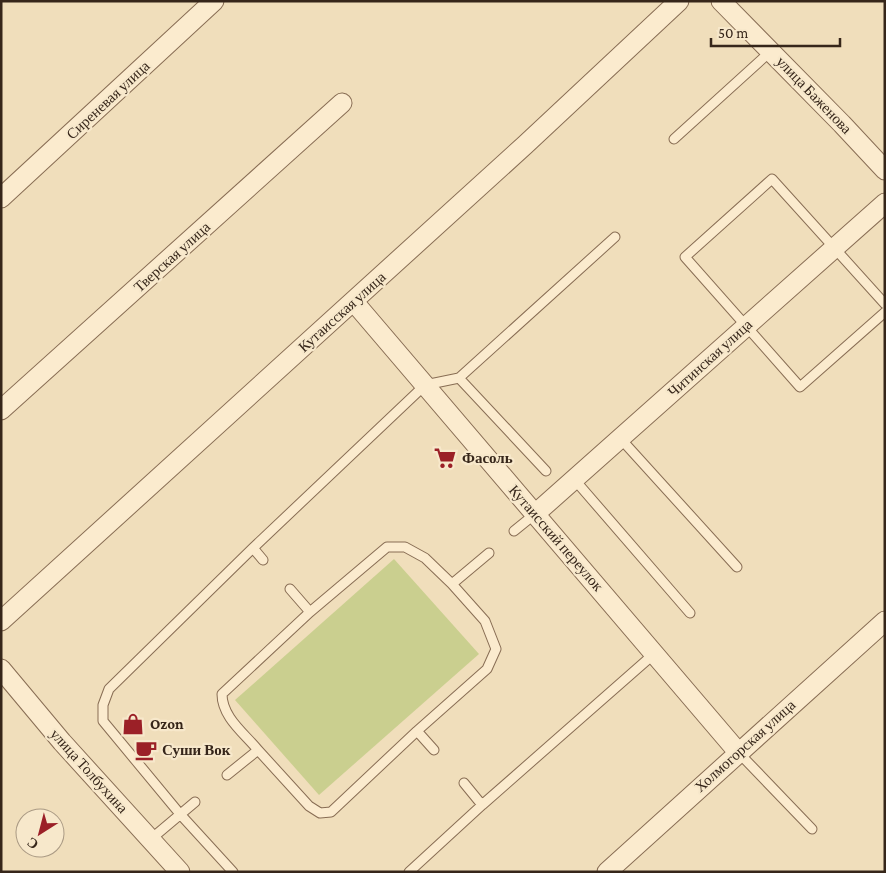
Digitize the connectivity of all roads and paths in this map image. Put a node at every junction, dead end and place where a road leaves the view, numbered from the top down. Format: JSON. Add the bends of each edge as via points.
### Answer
{"nodes":[{"id":1,"x":214,"y":1,"type":"edge"},
{"id":2,"x":679,"y":1,"type":"edge"},
{"id":3,"x":721,"y":1,"type":"edge"},
{"id":4,"x":771,"y":51,"type":"junction"},
{"id":5,"x":342,"y":103,"type":"dead end"},
{"id":6,"x":674,"y":139,"type":"dead end"},
{"id":7,"x":885,"y":170,"type":"edge"},
{"id":8,"x":1,"y":198,"type":"edge"},
{"id":9,"x":885,"y":203,"type":"edge"},
{"id":10,"x":615,"y":237,"type":"dead end"},
{"id":11,"x":834,"y":248,"type":"junction"},
{"id":12,"x":354,"y":302,"type":"junction"},
{"id":13,"x":885,"y":304,"type":"edge"},
{"id":14,"x":885,"y":312,"type":"edge"},
{"id":15,"x":747,"y":325,"type":"junction"},
{"id":16,"x":459,"y":378,"type":"junction"},
{"id":17,"x":425,"y":385,"type":"junction"},
{"id":18,"x":1,"y":410,"type":"edge"},
{"id":19,"x":620,"y":438,"type":"junction"},
{"id":20,"x":546,"y":471,"type":"dead end"},
{"id":21,"x":574,"y":479,"type":"junction"},
{"id":22,"x":535,"y":514,"type":"junction"},
{"id":23,"x":514,"y":531,"type":"dead end"},
{"id":24,"x":253,"y":548,"type":"junction"},
{"id":25,"x":489,"y":553,"type":"dead end"},
{"id":26,"x":263,"y":560,"type":"dead end"},
{"id":27,"x":737,"y":567,"type":"dead end"},
{"id":28,"x":452,"y":584,"type":"junction"},
{"id":29,"x":290,"y":590,"type":"dead end"},
{"id":30,"x":310,"y":612,"type":"junction"},
{"id":31,"x":690,"y":613,"type":"dead end"},
{"id":32,"x":1,"y":620,"type":"edge"},
{"id":33,"x":885,"y":620,"type":"edge"},
{"id":34,"x":655,"y":654,"type":"junction"},
{"id":35,"x":1,"y":669,"type":"edge"},
{"id":36,"x":417,"y":731,"type":"junction"},
{"id":37,"x":258,"y":750,"type":"junction"},
{"id":38,"x":434,"y":750,"type":"dead end"},
{"id":39,"x":738,"y":752,"type":"junction"},
{"id":40,"x":227,"y":775,"type":"dead end"},
{"id":41,"x":464,"y":783,"type":"dead end"},
{"id":42,"x":195,"y":802,"type":"dead end"},
{"id":43,"x":482,"y":805,"type":"junction"},
{"id":44,"x":180,"y":814,"type":"junction"},
{"id":45,"x":812,"y":829,"type":"dead end"},
{"id":46,"x":151,"y":839,"type":"junction"},
{"id":47,"x":180,"y":872,"type":"edge"},
{"id":48,"x":233,"y":872,"type":"edge"},
{"id":49,"x":409,"y":872,"type":"edge"},
{"id":50,"x":607,"y":872,"type":"edge"}],
"edges":[{"from":1,"to":8,"type":"street","name":"Сиреневая улица"},
{"from":2,"to":12,"type":"street","name":"Кутаисская улица"},
{"from":3,"to":4,"type":"street","name":"улица Баженова"},
{"from":4,"to":6,"type":"lane"},
{"from":4,"to":7,"type":"street","name":"улица Баженова"},
{"from":5,"to":18,"type":"street","name":"Тверская улица"},
{"from":9,"to":11,"type":"street","name":"Читинская улица"},
{"from":10,"to":16,"type":"lane"},
{"from":11,"to":13,"type":"lane"},
{"from":11,"to":15,"type":"street","name":"Читинская улица"},
{"from":11,"to":15,"type":"lane","via":[[772,179],[685,257]]},
{"from":12,"to":17,"type":"street","name":"Кутаисский переулок"},
{"from":12,"to":32,"type":"street","name":"Кутаисская улица"},
{"from":14,"to":15,"type":"lane","via":[[800,387]]},
{"from":15,"to":19,"type":"street","name":"Читинская улица"},
{"from":16,"to":17,"type":"lane"},
{"from":16,"to":20,"type":"lane"},
{"from":17,"to":22,"type":"street","name":"Кутаисский переулок"},
{"from":17,"to":24,"type":"lane"},
{"from":19,"to":21,"type":"street","name":"Читинская улица"},
{"from":19,"to":27,"type":"lane"},
{"from":21,"to":22,"type":"street","name":"Читинская улица"},
{"from":21,"to":31,"type":"lane"},
{"from":22,"to":23,"type":"lane"},
{"from":22,"to":34,"type":"street","name":"Кутаисский переулок"},
{"from":24,"to":26,"type":"lane"},
{"from":24,"to":44,"type":"lane","via":[[109,689],[103,706],[102,721]]},
{"from":25,"to":28,"type":"lane"},
{"from":28,"to":30,"type":"lane","via":[[424,558],[405,548],[387,547]]},
{"from":28,"to":36,"type":"lane","via":[[485,621],[496,650],[487,670]]},
{"from":29,"to":30,"type":"lane"},
{"from":30,"to":37,"type":"lane","via":[[222,694],[226,714]]},
{"from":33,"to":39,"type":"street","name":"Холмогорская улица"},
{"from":34,"to":39,"type":"street","name":"Кутаисский переулок"},
{"from":34,"to":43,"type":"lane"},
{"from":35,"to":46,"type":"street","name":"улица Толбухина","via":[[62,742]]},
{"from":36,"to":37,"type":"lane","via":[[331,812],[320,813],[309,806]]},
{"from":36,"to":38,"type":"lane"},
{"from":37,"to":40,"type":"lane"},
{"from":39,"to":45,"type":"lane"},
{"from":39,"to":50,"type":"street","name":"Холмогорская улица"},
{"from":41,"to":43,"type":"lane"},
{"from":42,"to":44,"type":"lane"},
{"from":43,"to":49,"type":"lane"},
{"from":44,"to":46,"type":"lane"},
{"from":44,"to":48,"type":"lane"},
{"from":46,"to":47,"type":"street","name":"улица Толбухина"}]}
